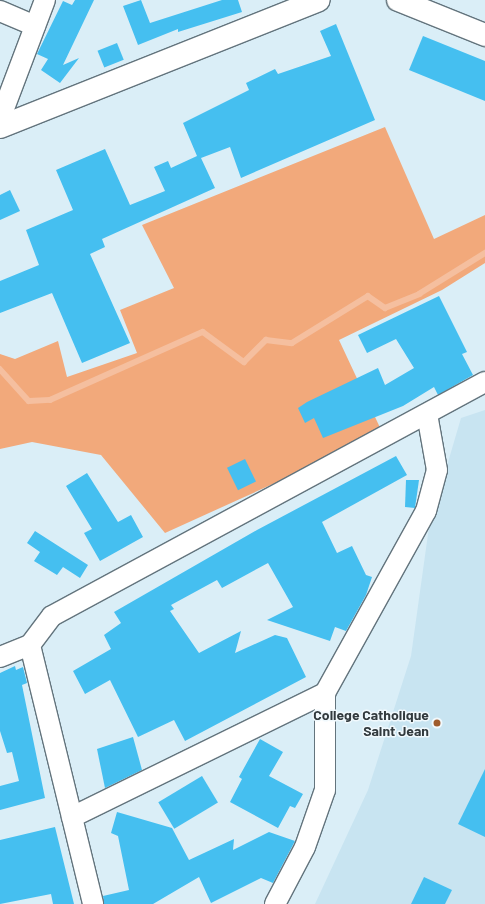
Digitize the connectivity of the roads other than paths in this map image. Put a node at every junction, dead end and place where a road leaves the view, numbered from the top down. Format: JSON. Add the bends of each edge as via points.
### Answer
{"nodes":[{"id":1,"x":45,"y":0,"type":"edge"},
{"id":2,"x":319,"y":0,"type":"edge"},
{"id":3,"x":398,"y":0,"type":"edge"},
{"id":4,"x":0,"y":11,"type":"edge"},
{"id":5,"x":34,"y":26,"type":"junction"},
{"id":6,"x":485,"y":36,"type":"edge"},
{"id":7,"x":0,"y":119,"type":"edge"},
{"id":8,"x":0,"y":127,"type":"edge"},
{"id":9,"x":485,"y":382,"type":"edge"},
{"id":10,"x":428,"y":414,"type":"junction"},
{"id":11,"x":30,"y":645,"type":"junction"},
{"id":12,"x":0,"y":657,"type":"edge"},
{"id":13,"x":325,"y":693,"type":"junction"},
{"id":14,"x":72,"y":817,"type":"junction"},
{"id":15,"x":93,"y":904,"type":"edge"},
{"id":16,"x":275,"y":904,"type":"edge"}],
"edges":[{"from":1,"to":5,"type":"street"},
{"from":2,"to":8,"type":"street"},
{"from":3,"to":6,"type":"street"},
{"from":4,"to":5,"type":"street"},
{"from":5,"to":7,"type":"street"},
{"from":9,"to":10,"type":"street"},
{"from":10,"to":11,"type":"street","via":[[52,616]]},
{"from":10,"to":13,"type":"street","via":[[437,470],[426,511]]},
{"from":11,"to":12,"type":"street"},
{"from":11,"to":14,"type":"street"},
{"from":13,"to":14,"type":"street"},
{"from":13,"to":16,"type":"street","via":[[325,790],[305,847]]},
{"from":14,"to":15,"type":"street"}]}
